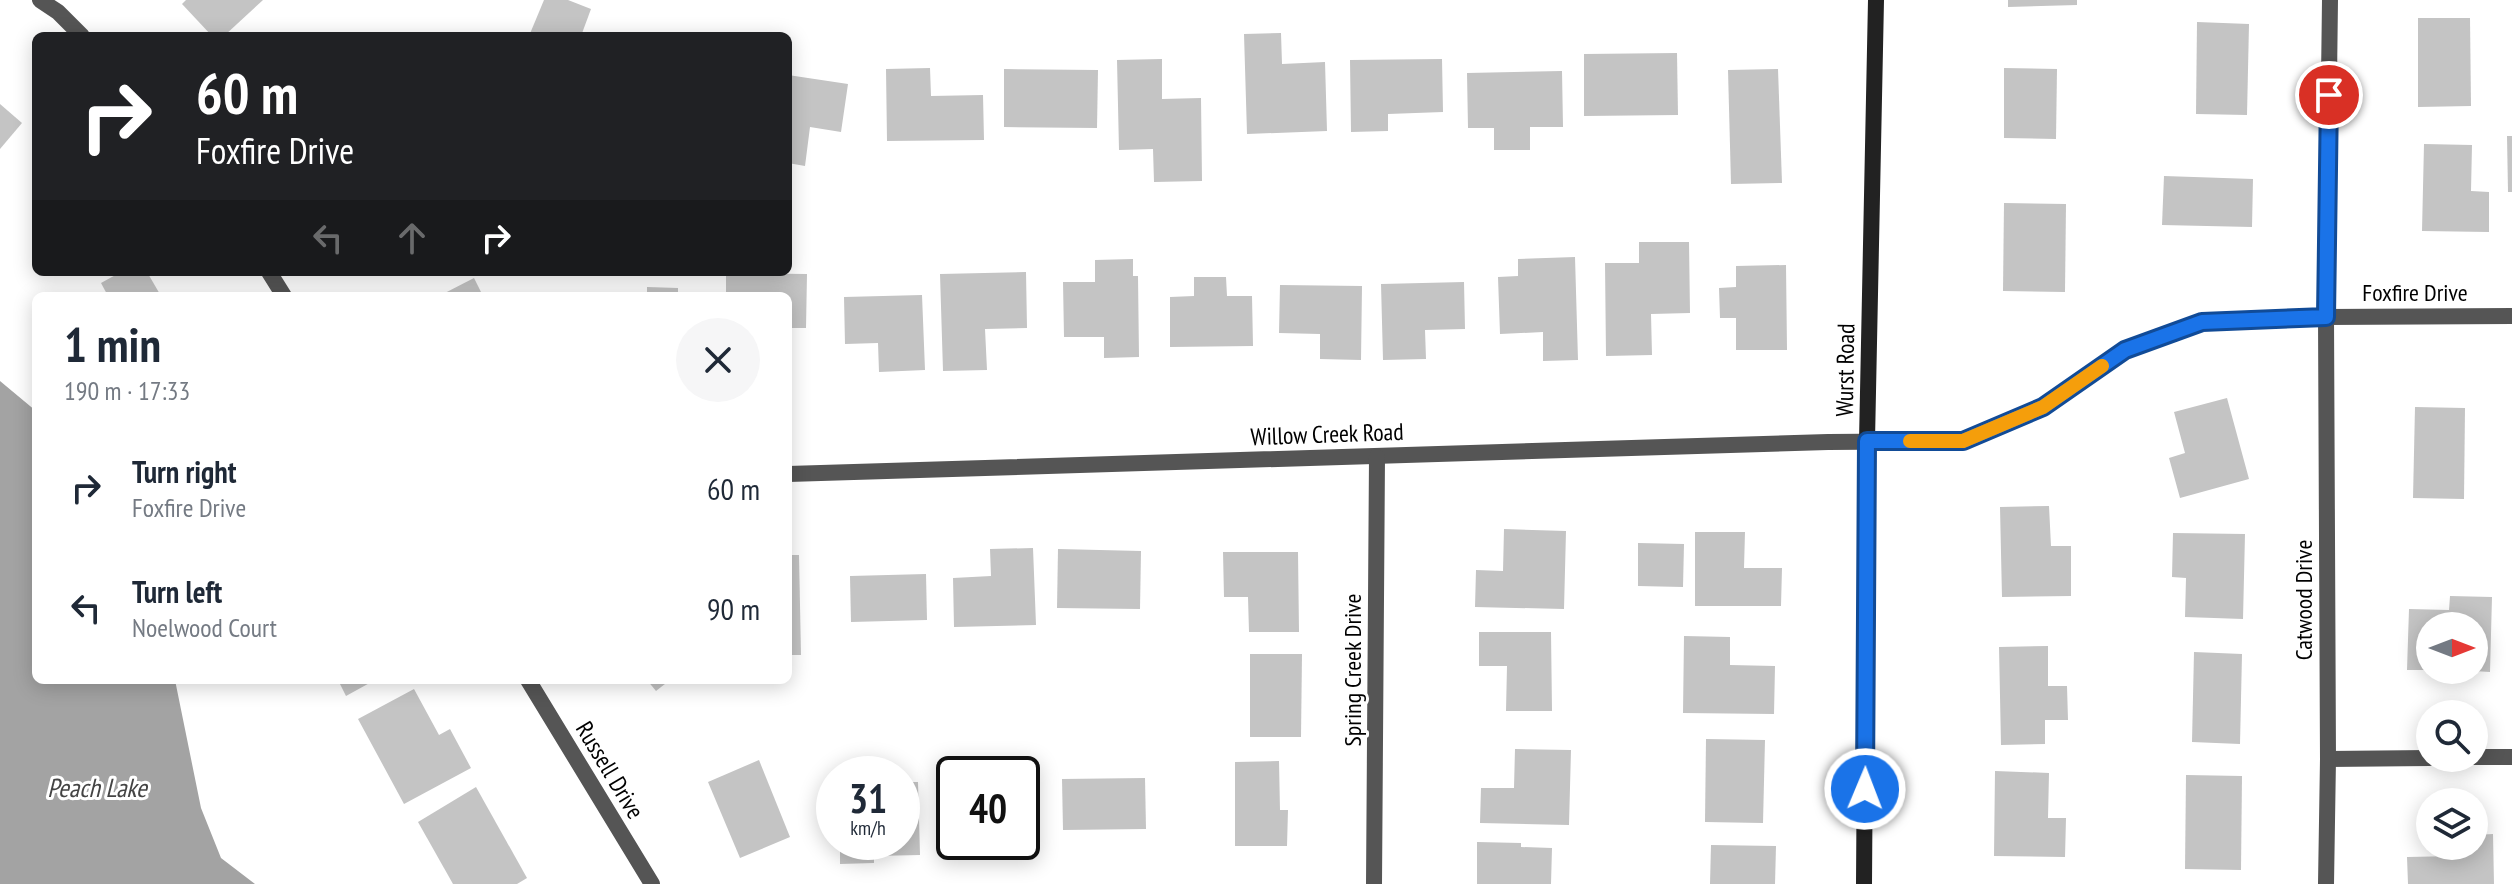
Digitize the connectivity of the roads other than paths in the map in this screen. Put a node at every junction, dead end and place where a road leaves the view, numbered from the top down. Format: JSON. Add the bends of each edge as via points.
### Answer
{"nodes":[{"id":1,"x":40,"y":0,"type":"edge"},
{"id":2,"x":1876,"y":0,"type":"edge"},
{"id":3,"x":2330,"y":0,"type":"edge"},
{"id":4,"x":78,"y":32,"type":"edge"},
{"id":5,"x":2512,"y":316,"type":"edge"},
{"id":6,"x":2326,"y":317,"type":"junction"},
{"id":7,"x":1867,"y":441,"type":"junction"},
{"id":8,"x":1377,"y":457,"type":"junction"},
{"id":9,"x":792,"y":474,"type":"edge"},
{"id":10,"x":530,"y":684,"type":"edge"},
{"id":11,"x":2488,"y":757,"type":"edge"},
{"id":12,"x":2512,"y":757,"type":"edge"},
{"id":13,"x":2416,"y":758,"type":"edge"},
{"id":14,"x":2328,"y":759,"type":"junction"},
{"id":15,"x":652,"y":884,"type":"edge"},
{"id":16,"x":1374,"y":884,"type":"edge"},
{"id":17,"x":1864,"y":884,"type":"edge"},
{"id":18,"x":2326,"y":884,"type":"edge"}],
"edges":[{"from":1,"to":4,"type":"street"},
{"from":2,"to":7,"type":"street","name":"Wurst Road"},
{"from":3,"to":6,"type":"street","name":"Catwood Drive"},
{"from":5,"to":6,"type":"street","name":"Foxfire Drive"},
{"from":6,"to":7,"type":"street","name":"Foxfire Drive","via":[[2202,322],[2125,350],[2043,407],[1963,441]]},
{"from":6,"to":14,"type":"street","name":"Catwood Drive"},
{"from":7,"to":8,"type":"street","name":"Willow Creek Road"},
{"from":7,"to":17,"type":"street","name":"Wurst Road"},
{"from":8,"to":9,"type":"street","name":"Willow Creek Road"},
{"from":8,"to":16,"type":"street","name":"Spring Creek Drive"},
{"from":10,"to":15,"type":"street","name":"Russell Drive"},
{"from":11,"to":12,"type":"street"},
{"from":13,"to":14,"type":"street"},
{"from":14,"to":18,"type":"street","name":"Catwood Drive"}]}
